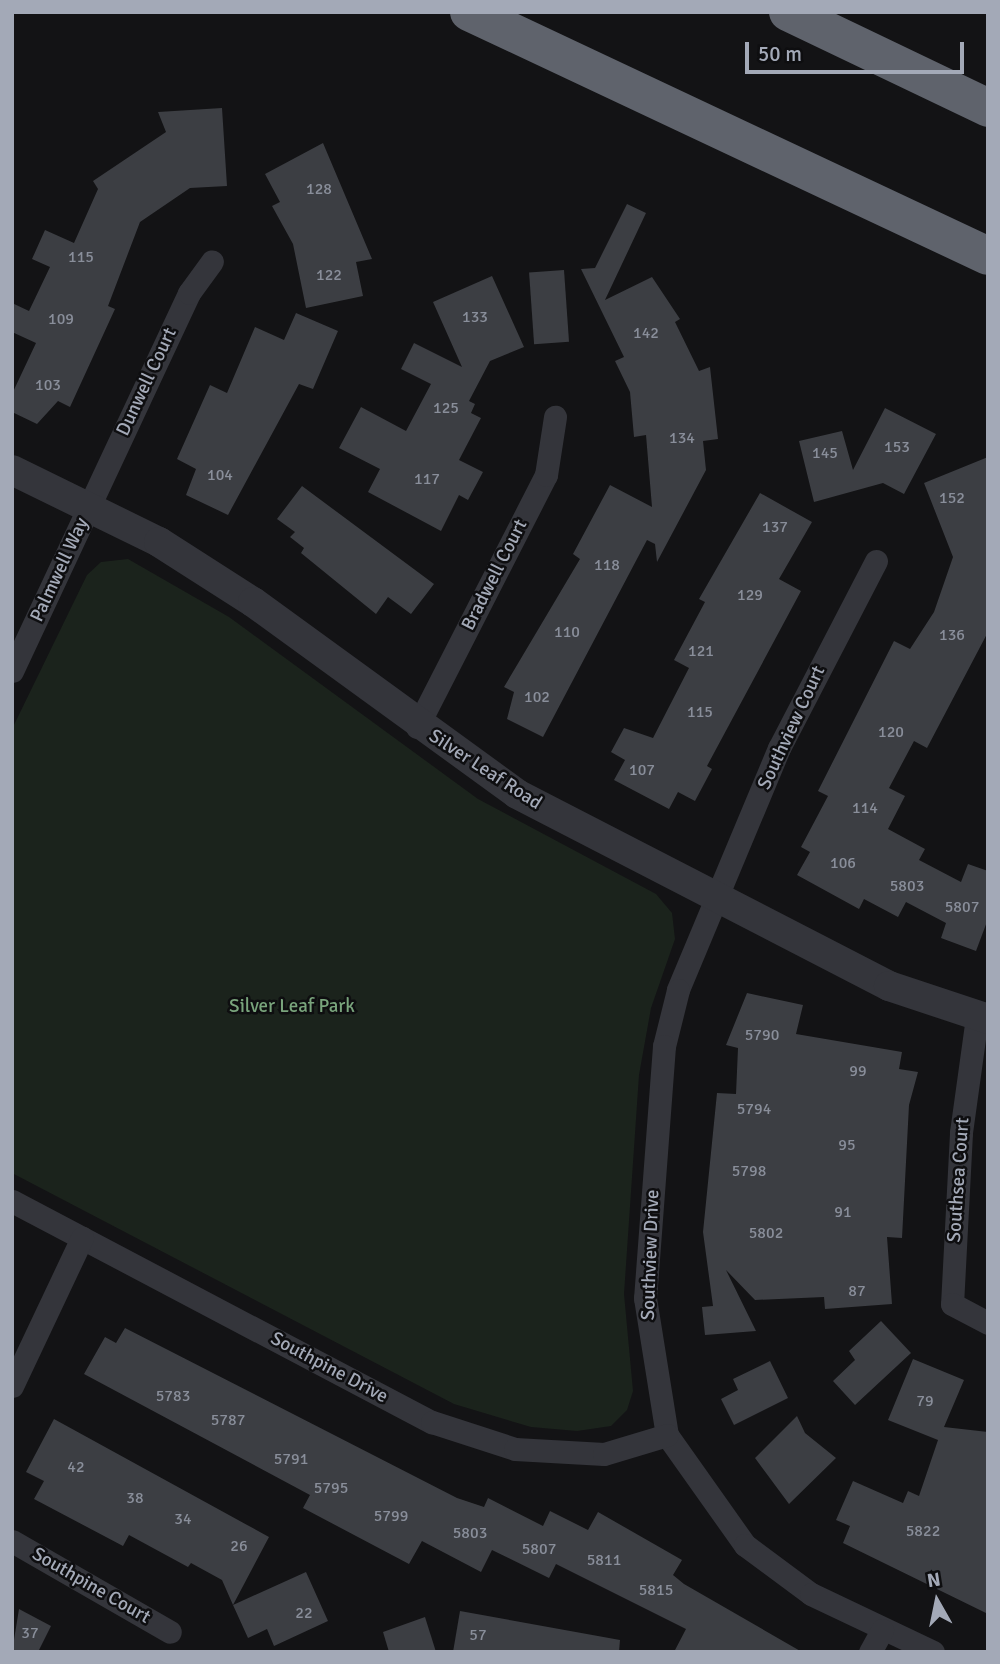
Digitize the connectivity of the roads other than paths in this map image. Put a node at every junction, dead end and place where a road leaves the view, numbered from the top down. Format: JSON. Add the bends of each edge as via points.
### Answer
{"nodes":[{"id":1,"x":469,"y":12,"type":"edge"},
{"id":2,"x":788,"y":12,"type":"edge"},
{"id":3,"x":988,"y":108,"type":"edge"},
{"id":4,"x":988,"y":256,"type":"edge"},
{"id":5,"x":212,"y":261,"type":"dead end"},
{"id":6,"x":555,"y":417,"type":"dead end"},
{"id":7,"x":12,"y":470,"type":"edge"},
{"id":8,"x":89,"y":506,"type":"junction"},
{"id":9,"x":876,"y":561,"type":"dead end"},
{"id":10,"x":12,"y":671,"type":"edge"},
{"id":11,"x":417,"y":727,"type":"junction"},
{"id":12,"x":719,"y":900,"type":"junction"},
{"id":13,"x":983,"y":1018,"type":"edge"},
{"id":14,"x":12,"y":1201,"type":"edge"},
{"id":15,"x":82,"y":1238,"type":"junction"},
{"id":16,"x":988,"y":1323,"type":"edge"},
{"id":17,"x":12,"y":1386,"type":"edge"},
{"id":18,"x":667,"y":1435,"type":"junction"},
{"id":19,"x":12,"y":1541,"type":"edge"},
{"id":20,"x":882,"y":1630,"type":"junction"},
{"id":21,"x":170,"y":1632,"type":"dead end"},
{"id":22,"x":870,"y":1652,"type":"edge"},
{"id":23,"x":933,"y":1652,"type":"edge"}],
"edges":[{"from":1,"to":4,"type":"highway"},
{"from":2,"to":3,"type":"highway"},
{"from":5,"to":8,"type":"street","name":"Dunwell Court","via":[[189,293]]},
{"from":6,"to":11,"type":"street","name":"Bradwell Court","via":[[546,475]]},
{"from":7,"to":8,"type":"street","name":"Silver Leaf Road"},
{"from":8,"to":10,"type":"street","name":"Palmwell Way"},
{"from":8,"to":11,"type":"street","name":"Silver Leaf Road","via":[[253,602]]},
{"from":9,"to":12,"type":"street","name":"Southview Court","via":[[779,748]]},
{"from":11,"to":12,"type":"street","name":"Silver Leaf Road","via":[[517,794]]},
{"from":12,"to":13,"type":"street","name":"Silver Leaf Road","via":[[889,986]]},
{"from":12,"to":18,"type":"street","name":"Southview Drive","via":[[678,990],[664,1046],[645,1298],[653,1380]]},
{"from":13,"to":16,"type":"street","name":"Southsea Court","via":[[961,1133],[952,1304]]},
{"from":14,"to":15,"type":"street","name":"Southpine Drive"},
{"from":15,"to":17,"type":"street"},
{"from":15,"to":18,"type":"street","name":"Southpine Drive","via":[[432,1422],[514,1449],[604,1454]]},
{"from":18,"to":20,"type":"street","name":"Southview Drive","via":[[745,1545],[811,1594]]},
{"from":19,"to":21,"type":"street","name":"Southpine Court"},
{"from":20,"to":22,"type":"street"},
{"from":20,"to":23,"type":"street","name":"Southview Drive"}]}
